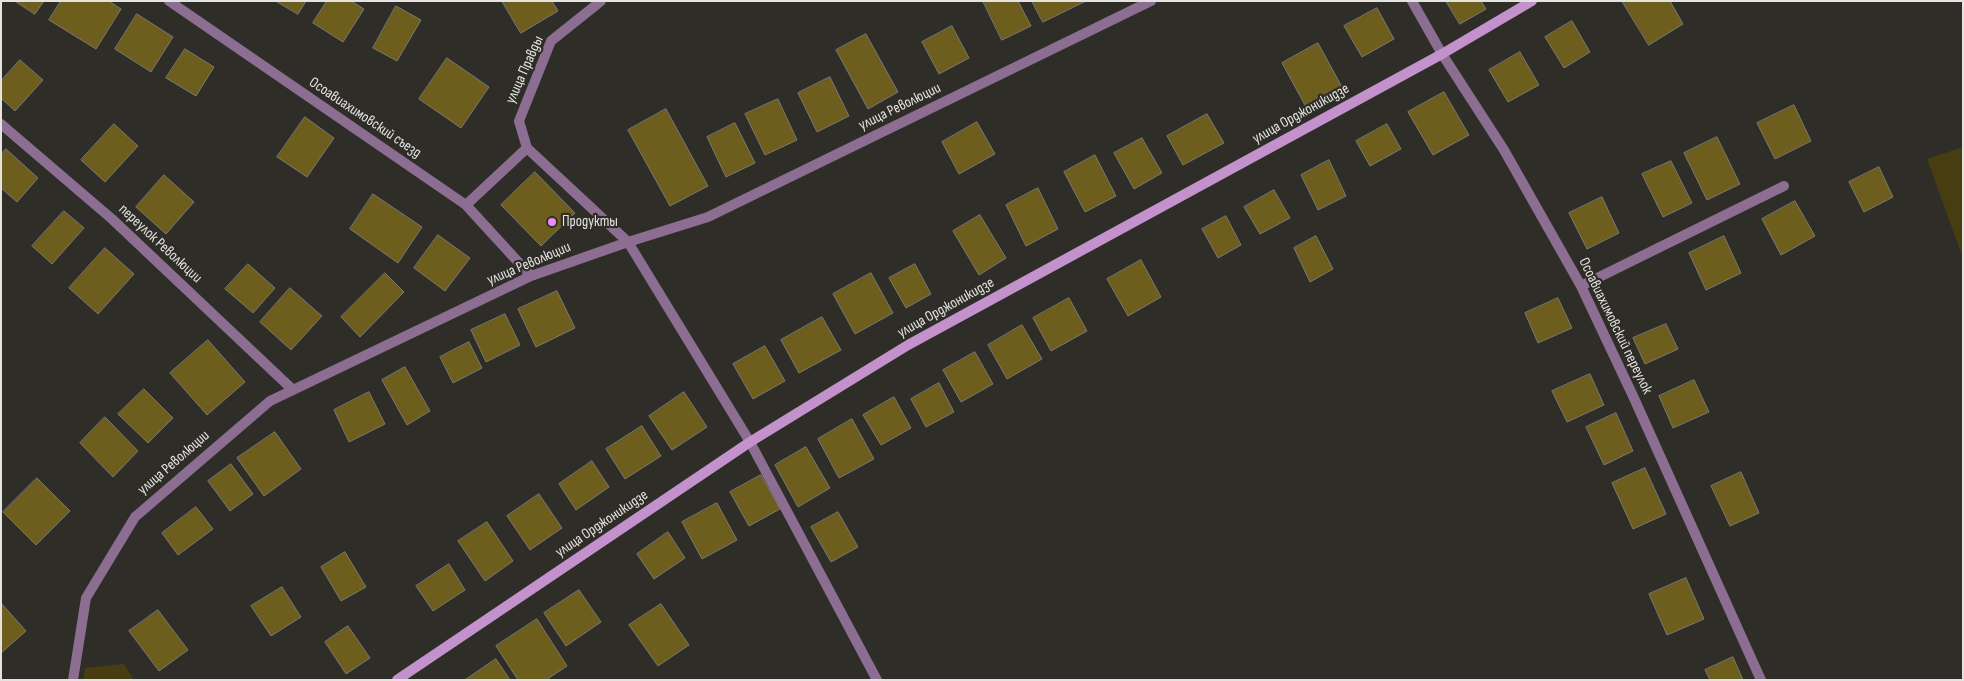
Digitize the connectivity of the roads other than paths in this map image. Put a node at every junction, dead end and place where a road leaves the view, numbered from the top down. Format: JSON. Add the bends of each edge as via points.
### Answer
{"nodes":[{"id":1,"x":169,"y":1,"type":"edge"},
{"id":2,"x":601,"y":1,"type":"edge"},
{"id":3,"x":1151,"y":1,"type":"edge"},
{"id":4,"x":1412,"y":1,"type":"edge"},
{"id":5,"x":1532,"y":1,"type":"edge"},
{"id":6,"x":1442,"y":54,"type":"junction"},
{"id":7,"x":1,"y":124,"type":"edge"},
{"id":8,"x":527,"y":148,"type":"junction"},
{"id":9,"x":1784,"y":186,"type":"dead end"},
{"id":10,"x":466,"y":205,"type":"junction"},
{"id":11,"x":628,"y":242,"type":"junction"},
{"id":12,"x":531,"y":276,"type":"junction"},
{"id":13,"x":1581,"y":286,"type":"junction"},
{"id":14,"x":293,"y":390,"type":"junction"},
{"id":15,"x":750,"y":442,"type":"junction"},
{"id":16,"x":73,"y":680,"type":"edge"},
{"id":17,"x":397,"y":680,"type":"edge"},
{"id":18,"x":877,"y":680,"type":"edge"},
{"id":19,"x":1761,"y":680,"type":"edge"}],
"edges":[{"from":1,"to":10,"type":"street","name":"Осоавиахимовский съезд"},
{"from":2,"to":8,"type":"street","name":"улица Правды","via":[[551,41],[519,121]]},
{"from":3,"to":11,"type":"street","name":"улица Революции","via":[[708,217]]},
{"from":4,"to":6,"type":"street","name":"Осоавиахимовский переулок"},
{"from":5,"to":6,"type":"street","name":"улица Орджоникидзе"},
{"from":6,"to":13,"type":"street","name":"Осоавиахимовский переулок","via":[[1504,150]]},
{"from":6,"to":15,"type":"street","name":"улица Орджоникидзе","via":[[908,345]]},
{"from":7,"to":14,"type":"street","name":"переулок Революции","via":[[112,219]]},
{"from":8,"to":10,"type":"street"},
{"from":8,"to":11,"type":"street"},
{"from":9,"to":13,"type":"street"},
{"from":10,"to":12,"type":"street","name":"Осоавиахимовский съезд"},
{"from":11,"to":12,"type":"street","name":"улица Революции"},
{"from":11,"to":15,"type":"street"},
{"from":12,"to":14,"type":"street","name":"улица Революции"},
{"from":13,"to":19,"type":"street","name":"Осоавиахимовский переулок"},
{"from":14,"to":16,"type":"street","name":"улица Революции","via":[[270,401],[135,517],[86,598]]},
{"from":15,"to":17,"type":"street","name":"улица Орджоникидзе"},
{"from":15,"to":18,"type":"street"}]}
